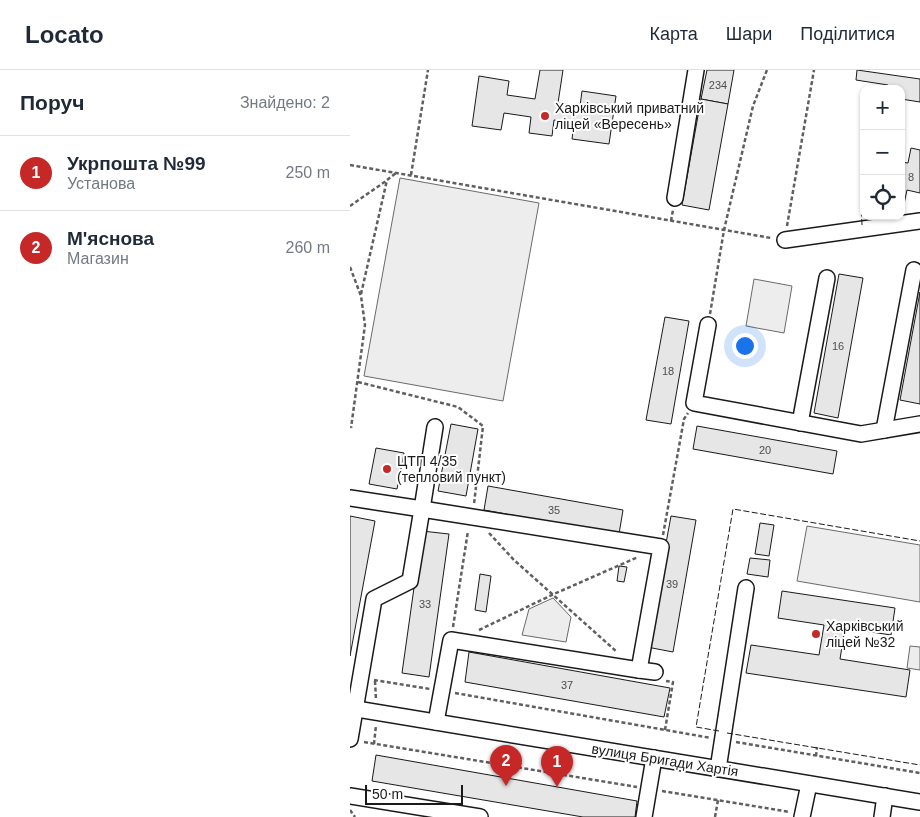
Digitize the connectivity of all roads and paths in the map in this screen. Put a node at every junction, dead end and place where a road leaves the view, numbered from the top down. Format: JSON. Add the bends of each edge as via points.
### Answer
{"nodes":[{"id":1,"x":428,"y":70,"type":"edge"},
{"id":2,"x":696,"y":70,"type":"edge"},
{"id":3,"x":767,"y":70,"type":"edge"},
{"id":4,"x":814,"y":70,"type":"edge"},
{"id":5,"x":350,"y":165,"type":"edge"},
{"id":6,"x":396,"y":173,"type":"junction"},
{"id":7,"x":411,"y":176,"type":"junction"},
{"id":8,"x":387,"y":180,"type":"junction"},
{"id":9,"x":675,"y":198,"type":"dead end"},
{"id":10,"x":350,"y":206,"type":"edge"},
{"id":11,"x":920,"y":221,"type":"edge"},
{"id":12,"x":724,"y":230,"type":"junction"},
{"id":13,"x":785,"y":240,"type":"junction"},
{"id":14,"x":350,"y":267,"type":"edge"},
{"id":15,"x":914,"y":270,"type":"dead end"},
{"id":16,"x":827,"y":278,"type":"dead end"},
{"id":17,"x":361,"y":296,"type":"junction"},
{"id":18,"x":708,"y":325,"type":"joint"},
{"id":19,"x":694,"y":403,"type":"junction"},
{"id":20,"x":800,"y":423,"type":"junction"},
{"id":21,"x":920,"y":424,"type":"edge"},
{"id":22,"x":435,"y":427,"type":"dead end"},
{"id":23,"x":351,"y":428,"type":"edge"},
{"id":24,"x":884,"y":430,"type":"junction"},
{"id":25,"x":350,"y":498,"type":"edge"},
{"id":26,"x":422,"y":509,"type":"junction"},
{"id":27,"x":472,"y":517,"type":"junction"},
{"id":28,"x":661,"y":547,"type":"junction"},
{"id":29,"x":746,"y":588,"type":"dead end"},
{"id":30,"x":554,"y":594,"type":"junction"},
{"id":31,"x":478,"y":631,"type":"dead end"},
{"id":32,"x":451,"y":640,"type":"junction"},
{"id":33,"x":639,"y":670,"type":"junction"},
{"id":34,"x":659,"y":677,"type":"joint"},
{"id":35,"x":361,"y":678,"type":"junction"},
{"id":36,"x":443,"y":691,"type":"junction"},
{"id":37,"x":353,"y":708,"type":"edge"},
{"id":38,"x":436,"y":722,"type":"junction"},
{"id":39,"x":665,"y":730,"type":"junction"},
{"id":40,"x":354,"y":740,"type":"edge"},
{"id":41,"x":722,"y":740,"type":"junction"},
{"id":42,"x":817,"y":747,"type":"dead end"},
{"id":43,"x":816,"y":756,"type":"junction"},
{"id":44,"x":654,"y":758,"type":"junction"},
{"id":45,"x":718,"y":768,"type":"junction"},
{"id":46,"x":920,"y":773,"type":"edge"},
{"id":47,"x":808,"y":784,"type":"junction"},
{"id":48,"x":649,"y":789,"type":"junction"},
{"id":49,"x":350,"y":796,"type":"edge"},
{"id":50,"x":885,"y":796,"type":"junction"},
{"id":51,"x":718,"y":800,"type":"junction"},
{"id":52,"x":920,"y":802,"type":"edge"},
{"id":53,"x":350,"y":810,"type":"edge"},
{"id":54,"x":802,"y":816,"type":"edge"},
{"id":55,"x":355,"y":817,"type":"edge"},
{"id":56,"x":475,"y":817,"type":"edge"},
{"id":57,"x":644,"y":817,"type":"edge"},
{"id":58,"x":715,"y":817,"type":"edge"},
{"id":59,"x":882,"y":817,"type":"edge"}],
"edges":[{"from":1,"to":7,"type":"path"},
{"from":2,"to":9,"type":"street"},
{"from":3,"to":12,"type":"path","via":[[753,106]]},
{"from":4,"to":13,"type":"path"},
{"from":5,"to":6,"type":"path"},
{"from":6,"to":7,"type":"path"},
{"from":6,"to":8,"type":"path"},
{"from":7,"to":12,"type":"path"},
{"from":8,"to":10,"type":"path"},
{"from":8,"to":17,"type":"path"},
{"from":11,"to":13,"type":"street"},
{"from":12,"to":13,"type":"path"},
{"from":12,"to":18,"type":"path"},
{"from":14,"to":17,"type":"path"},
{"from":15,"to":24,"type":"street"},
{"from":16,"to":20,"type":"street"},
{"from":17,"to":23,"type":"path","via":[[365,325]]},
{"from":18,"to":19,"type":"street"},
{"from":19,"to":20,"type":"street"},
{"from":19,"to":28,"type":"path","via":[[684,419]]},
{"from":20,"to":24,"type":"street","via":[[861,434]]},
{"from":21,"to":24,"type":"street"},
{"from":22,"to":26,"type":"street"},
{"from":25,"to":26,"type":"street"},
{"from":26,"to":27,"type":"street"},
{"from":26,"to":35,"type":"street","via":[[410,580],[374,599]]},
{"from":27,"to":28,"type":"street"},
{"from":27,"to":30,"type":"path","via":[[514,560]]},
{"from":27,"to":32,"type":"path"},
{"from":28,"to":30,"type":"path"},
{"from":28,"to":33,"type":"street"},
{"from":29,"to":41,"type":"street"},
{"from":30,"to":31,"type":"path"},
{"from":30,"to":33,"type":"path"},
{"from":32,"to":33,"type":"street"},
{"from":32,"to":36,"type":"street"},
{"from":33,"to":34,"type":"street"},
{"from":34,"to":39,"type":"path","via":[[673,682]]},
{"from":35,"to":36,"type":"path"},
{"from":35,"to":37,"type":"street"},
{"from":36,"to":38,"type":"street"},
{"from":36,"to":39,"type":"path"},
{"from":37,"to":38,"type":"street","name":"вулиця Бригади Хартія"},
{"from":37,"to":40,"type":"street"},
{"from":38,"to":44,"type":"street","name":"вулиця Бригади Хартія"},
{"from":39,"to":41,"type":"path"},
{"from":40,"to":48,"type":"path"},
{"from":41,"to":43,"type":"path"},
{"from":41,"to":45,"type":"street"},
{"from":42,"to":43,"type":"path"},
{"from":43,"to":46,"type":"path"},
{"from":44,"to":45,"type":"street","name":"вулиця Бригади Хартія"},
{"from":44,"to":48,"type":"street"},
{"from":45,"to":47,"type":"street","name":"вулиця Бригади Хартія"},
{"from":47,"to":50,"type":"street","name":"вулиця Бригади Хартія"},
{"from":47,"to":54,"type":"street"},
{"from":48,"to":51,"type":"path"},
{"from":48,"to":57,"type":"street"},
{"from":49,"to":56,"type":"street"},
{"from":50,"to":52,"type":"street","name":"вулиця Бригади Хартія"},
{"from":50,"to":59,"type":"street"},
{"from":51,"to":54,"type":"path"},
{"from":51,"to":58,"type":"path"},
{"from":53,"to":55,"type":"path"}]}
